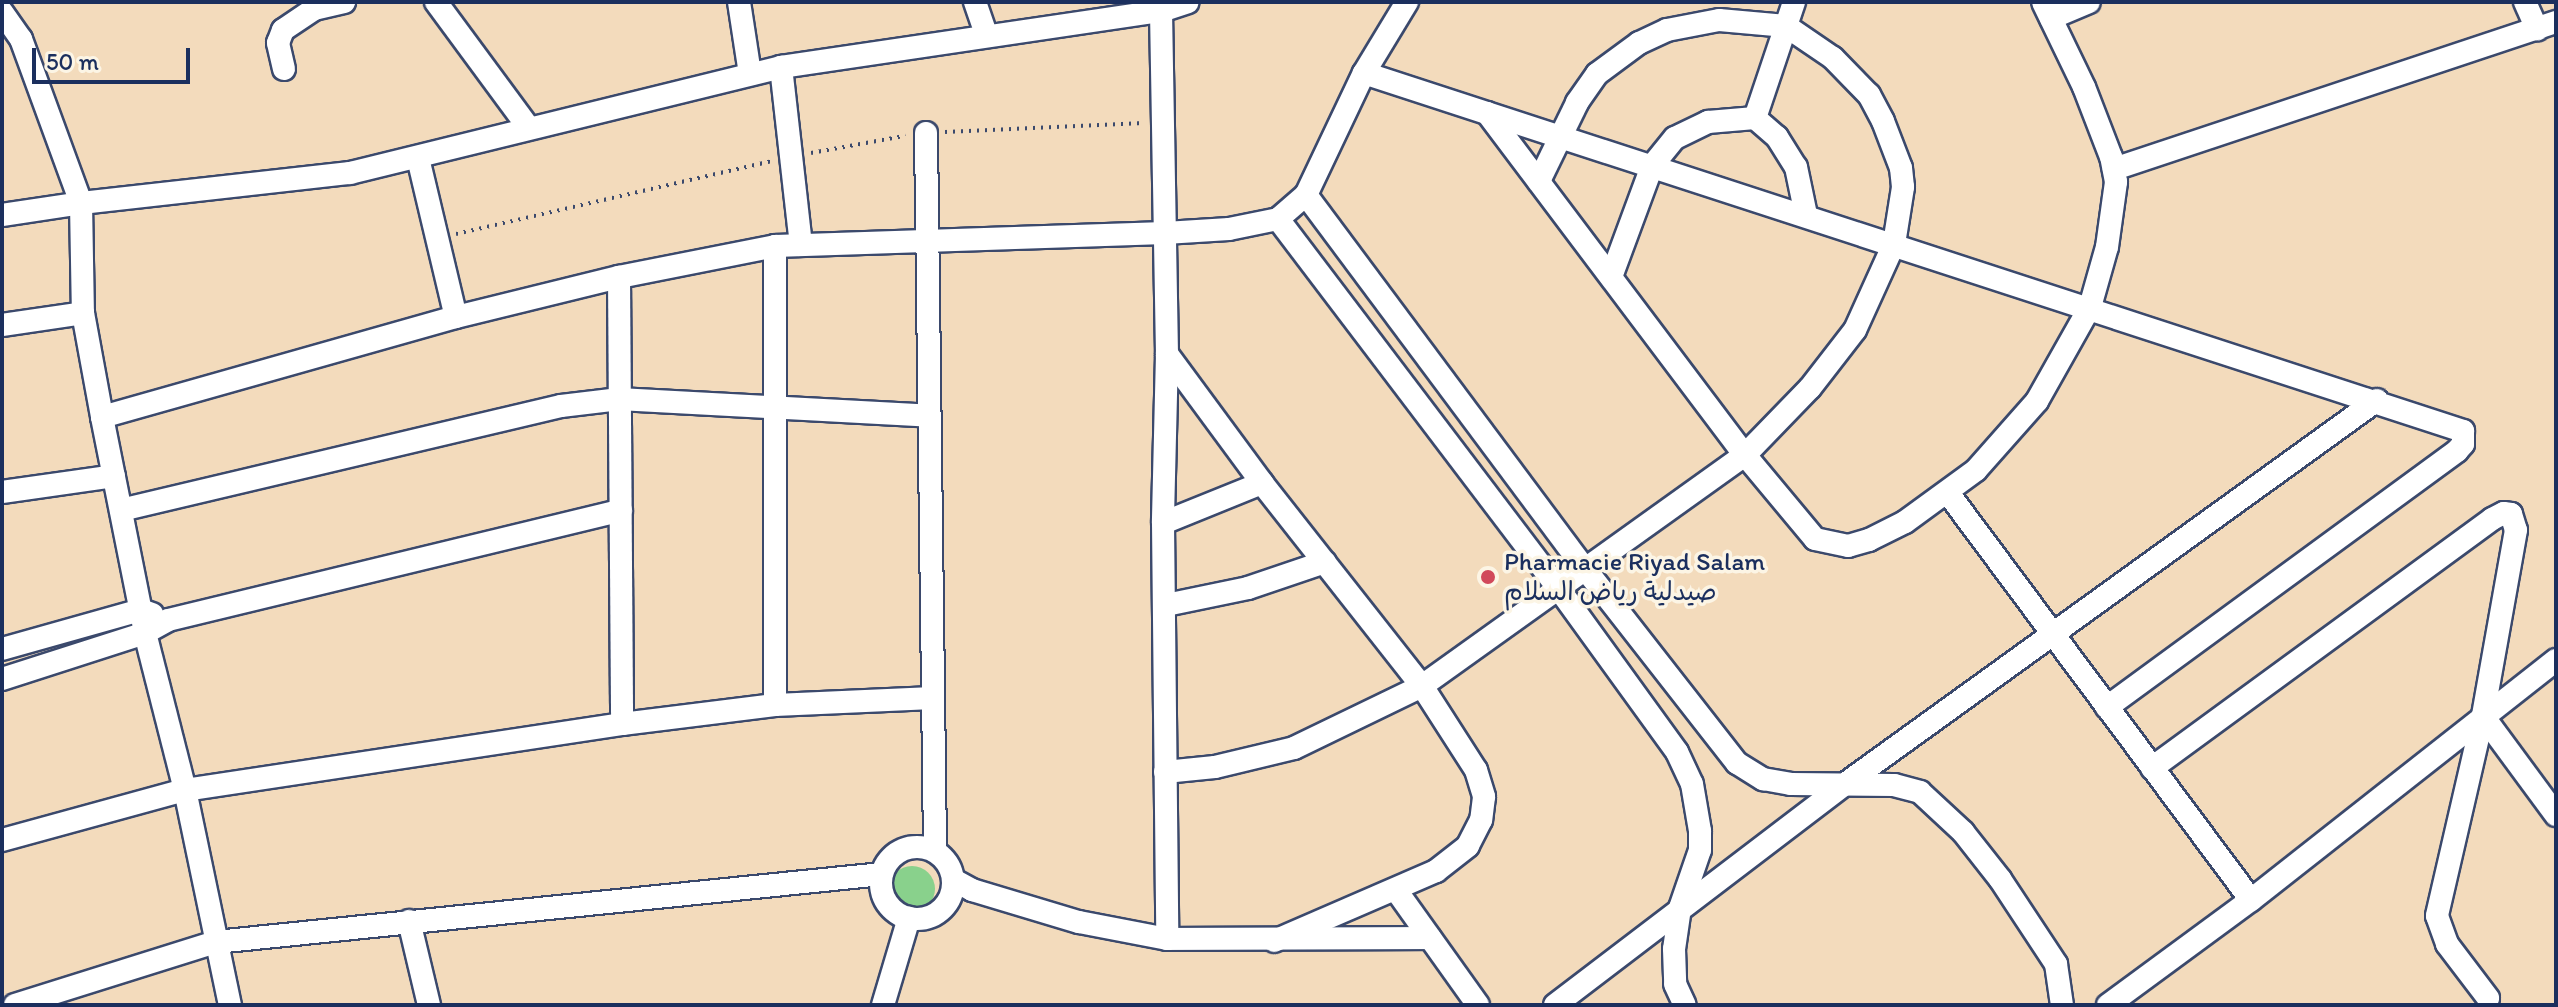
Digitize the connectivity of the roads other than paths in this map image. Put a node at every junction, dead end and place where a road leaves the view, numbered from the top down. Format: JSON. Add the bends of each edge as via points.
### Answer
{"nodes":[{"id":1,"x":344,"y":2,"type":"edge"},
{"id":2,"x":436,"y":2,"type":"edge"},
{"id":3,"x":739,"y":2,"type":"edge"},
{"id":4,"x":975,"y":2,"type":"edge"},
{"id":5,"x":1188,"y":2,"type":"edge"},
{"id":6,"x":1407,"y":2,"type":"edge"},
{"id":7,"x":1794,"y":2,"type":"edge"},
{"id":8,"x":2089,"y":2,"type":"edge"},
{"id":9,"x":2525,"y":2,"type":"edge"},
{"id":10,"x":2047,"y":10,"type":"edge"},
{"id":11,"x":1161,"y":11,"type":"junction"},
{"id":12,"x":2,"y":12,"type":"edge"},
{"id":13,"x":1786,"y":26,"type":"junction"},
{"id":14,"x":2547,"y":26,"type":"edge"},
{"id":15,"x":986,"y":34,"type":"junction"},
{"id":16,"x":11,"y":41,"type":"edge"},
{"id":17,"x":781,"y":67,"type":"junction"},
{"id":18,"x":284,"y":69,"type":"dead end"},
{"id":19,"x":1364,"y":73,"type":"junction"},
{"id":20,"x":750,"y":74,"type":"junction"},
{"id":21,"x":1487,"y":113,"type":"junction"},
{"id":22,"x":1755,"y":118,"type":"junction"},
{"id":23,"x":528,"y":127,"type":"junction"},
{"id":24,"x":926,"y":133,"type":"dead end"},
{"id":25,"x":1561,"y":136,"type":"junction"},
{"id":26,"x":418,"y":158,"type":"junction"},
{"id":27,"x":1652,"y":166,"type":"junction"},
{"id":28,"x":2114,"y":169,"type":"junction"},
{"id":29,"x":1539,"y":181,"type":"junction"},
{"id":30,"x":1306,"y":195,"type":"junction"},
{"id":31,"x":81,"y":203,"type":"junction"},
{"id":32,"x":2,"y":215,"type":"edge"},
{"id":33,"x":1806,"y":215,"type":"junction"},
{"id":34,"x":1278,"y":219,"type":"junction"},
{"id":35,"x":1165,"y":233,"type":"junction"},
{"id":36,"x":927,"y":243,"type":"junction"},
{"id":37,"x":1894,"y":244,"type":"junction"},
{"id":38,"x":801,"y":245,"type":"junction"},
{"id":39,"x":775,"y":246,"type":"junction"},
{"id":40,"x":619,"y":277,"type":"junction"},
{"id":41,"x":1611,"y":277,"type":"junction"},
{"id":42,"x":2090,"y":307,"type":"junction"},
{"id":43,"x":83,"y":313,"type":"junction"},
{"id":44,"x":456,"y":317,"type":"junction"},
{"id":45,"x":2,"y":325,"type":"edge"},
{"id":46,"x":1167,"y":354,"type":"junction"},
{"id":47,"x":620,"y":399,"type":"junction"},
{"id":48,"x":2377,"y":400,"type":"junction"},
{"id":49,"x":774,"y":405,"type":"junction"},
{"id":50,"x":929,"y":416,"type":"junction"},
{"id":51,"x":102,"y":417,"type":"junction"},
{"id":52,"x":1745,"y":455,"type":"junction"},
{"id":53,"x":114,"y":476,"type":"junction"},
{"id":54,"x":1262,"y":483,"type":"junction"},
{"id":55,"x":2,"y":492,"type":"edge"},
{"id":56,"x":1948,"y":493,"type":"junction"},
{"id":57,"x":121,"y":510,"type":"junction"},
{"id":58,"x":621,"y":510,"type":"junction"},
{"id":59,"x":1163,"y":523,"type":"junction"},
{"id":60,"x":1325,"y":562,"type":"junction"},
{"id":61,"x":1586,"y":570,"type":"junction"},
{"id":62,"x":1559,"y":589,"type":"junction"},
{"id":63,"x":1166,"y":605,"type":"junction"},
{"id":64,"x":141,"y":610,"type":"junction"},
{"id":65,"x":168,"y":620,"type":"junction"},
{"id":66,"x":145,"y":633,"type":"junction"},
{"id":67,"x":2051,"y":633,"type":"junction"},
{"id":68,"x":2,"y":649,"type":"edge"},
{"id":69,"x":2556,"y":660,"type":"edge"},
{"id":70,"x":4,"y":671,"type":"edge"},
{"id":71,"x":1422,"y":686,"type":"junction"},
{"id":72,"x":933,"y":698,"type":"junction"},
{"id":73,"x":775,"y":705,"type":"junction"},
{"id":74,"x":2107,"y":707,"type":"junction"},
{"id":75,"x":2483,"y":716,"type":"junction"},
{"id":76,"x":622,"y":724,"type":"junction"},
{"id":77,"x":2152,"y":768,"type":"junction"},
{"id":78,"x":1165,"y":772,"type":"junction"},
{"id":79,"x":1845,"y":784,"type":"junction"},
{"id":80,"x":185,"y":790,"type":"junction"},
{"id":81,"x":2556,"y":815,"type":"edge"},
{"id":82,"x":2,"y":840,"type":"edge"},
{"id":83,"x":935,"y":851,"type":"junction"},
{"id":84,"x":882,"y":874,"type":"junction"},
{"id":85,"x":954,"y":880,"type":"junction"},
{"id":86,"x":1396,"y":890,"type":"junction"},
{"id":87,"x":2251,"y":900,"type":"junction"},
{"id":88,"x":1680,"y":908,"type":"junction"},
{"id":89,"x":909,"y":918,"type":"junction"},
{"id":90,"x":409,"y":921,"type":"junction"},
{"id":91,"x":1430,"y":938,"type":"junction"},
{"id":92,"x":1167,"y":939,"type":"junction"},
{"id":93,"x":1274,"y":941,"type":"junction"},
{"id":94,"x":216,"y":942,"type":"junction"},
{"id":95,"x":2488,"y":998,"type":"dead end"},
{"id":96,"x":15,"y":1005,"type":"edge"},
{"id":97,"x":230,"y":1005,"type":"edge"},
{"id":98,"x":429,"y":1005,"type":"edge"},
{"id":99,"x":883,"y":1005,"type":"edge"},
{"id":100,"x":1478,"y":1005,"type":"edge"},
{"id":101,"x":1555,"y":1005,"type":"edge"},
{"id":102,"x":1685,"y":1005,"type":"edge"},
{"id":103,"x":2062,"y":1005,"type":"edge"},
{"id":104,"x":2108,"y":1005,"type":"edge"}],
"edges":[{"from":1,"to":18,"type":"street","via":[[314,9],[283,30],[278,43]]},
{"from":2,"to":23,"type":"street"},
{"from":3,"to":20,"type":"street"},
{"from":4,"to":15,"type":"street"},
{"from":5,"to":11,"type":"street"},
{"from":6,"to":19,"type":"street"},
{"from":7,"to":13,"type":"street"},
{"from":8,"to":10,"type":"street"},
{"from":9,"to":14,"type":"street"},
{"from":10,"to":28,"type":"street","via":[[2084,87]]},
{"from":11,"to":15,"type":"street"},
{"from":11,"to":35,"type":"street"},
{"from":12,"to":16,"type":"street"},
{"from":13,"to":22,"type":"street"},
{"from":13,"to":25,"type":"street","via":[[1719,20],[1653,36],[1597,74]]},
{"from":13,"to":37,"type":"street","via":[[1851,74],[1883,121],[1901,168]]},
{"from":14,"to":28,"type":"street"},
{"from":15,"to":17,"type":"street"},
{"from":16,"to":31,"type":"street"},
{"from":17,"to":20,"type":"street"},
{"from":17,"to":38,"type":"street"},
{"from":19,"to":21,"type":"street"},
{"from":19,"to":30,"type":"street"},
{"from":20,"to":23,"type":"street"},
{"from":21,"to":25,"type":"street"},
{"from":21,"to":29,"type":"street"},
{"from":22,"to":27,"type":"street","via":[[1727,118],[1690,129],[1675,138]]},
{"from":22,"to":33,"type":"street","via":[[1788,150]]},
{"from":23,"to":26,"type":"street"},
{"from":24,"to":36,"type":"street"},
{"from":25,"to":27,"type":"street"},
{"from":25,"to":29,"type":"street"},
{"from":26,"to":31,"type":"street","via":[[350,173]]},
{"from":26,"to":44,"type":"street"},
{"from":27,"to":33,"type":"street"},
{"from":27,"to":41,"type":"street"},
{"from":28,"to":42,"type":"street","via":[[2115,203]]},
{"from":29,"to":41,"type":"street"},
{"from":30,"to":34,"type":"street"},
{"from":30,"to":61,"type":"street"},
{"from":31,"to":32,"type":"street"},
{"from":31,"to":43,"type":"street"},
{"from":33,"to":37,"type":"street"},
{"from":34,"to":35,"type":"street"},
{"from":34,"to":62,"type":"street"},
{"from":35,"to":36,"type":"street"},
{"from":35,"to":46,"type":"street"},
{"from":36,"to":38,"type":"street"},
{"from":36,"to":50,"type":"street"},
{"from":37,"to":42,"type":"street"},
{"from":37,"to":52,"type":"street","via":[[1842,350]]},
{"from":38,"to":39,"type":"street"},
{"from":39,"to":40,"type":"street"},
{"from":39,"to":49,"type":"street"},
{"from":40,"to":44,"type":"street"},
{"from":40,"to":47,"type":"street"},
{"from":41,"to":52,"type":"street"},
{"from":42,"to":48,"type":"street"},
{"from":42,"to":56,"type":"street","via":[[2037,401],[2011,435]]},
{"from":43,"to":45,"type":"street"},
{"from":43,"to":51,"type":"street"},
{"from":44,"to":51,"type":"street"},
{"from":46,"to":54,"type":"street"},
{"from":46,"to":59,"type":"street"},
{"from":47,"to":49,"type":"street"},
{"from":47,"to":57,"type":"street","via":[[561,406]]},
{"from":47,"to":58,"type":"street"},
{"from":48,"to":67,"type":"street"},
{"from":48,"to":74,"type":"street","via":[[2459,426],[2465,434],[2463,444]]},
{"from":49,"to":50,"type":"street"},
{"from":49,"to":73,"type":"street"},
{"from":50,"to":72,"type":"street"},
{"from":51,"to":53,"type":"street"},
{"from":52,"to":56,"type":"street","via":[[1815,539],[1832,544],[1869,540]]},
{"from":52,"to":61,"type":"street"},
{"from":53,"to":55,"type":"street"},
{"from":53,"to":57,"type":"street"},
{"from":54,"to":59,"type":"street"},
{"from":54,"to":60,"type":"street"},
{"from":56,"to":67,"type":"street"},
{"from":57,"to":64,"type":"street"},
{"from":58,"to":65,"type":"street"},
{"from":58,"to":76,"type":"street"},
{"from":59,"to":63,"type":"street"},
{"from":60,"to":63,"type":"street","via":[[1248,588]]},
{"from":60,"to":71,"type":"street"},
{"from":61,"to":62,"type":"street"},
{"from":61,"to":79,"type":"street","via":[[1737,763],[1763,779]]},
{"from":62,"to":71,"type":"street"},
{"from":62,"to":88,"type":"street","via":[[1677,752],[1692,784],[1700,850]]},
{"from":63,"to":78,"type":"street"},
{"from":64,"to":65,"type":"street"},
{"from":64,"to":66,"type":"street"},
{"from":64,"to":68,"type":"street"},
{"from":65,"to":66,"type":"street"},
{"from":66,"to":70,"type":"street"},
{"from":66,"to":80,"type":"street"},
{"from":67,"to":74,"type":"street"},
{"from":67,"to":79,"type":"street"},
{"from":69,"to":75,"type":"street"},
{"from":71,"to":78,"type":"street","via":[[1294,748],[1215,767]]},
{"from":71,"to":86,"type":"street","via":[[1476,770],[1484,797],[1481,820],[1468,846],[1436,871]]},
{"from":72,"to":73,"type":"street"},
{"from":72,"to":83,"type":"street"},
{"from":73,"to":76,"type":"street"},
{"from":74,"to":77,"type":"street"},
{"from":75,"to":77,"type":"street","via":[[2516,530],[2507,513]]},
{"from":75,"to":81,"type":"street"},
{"from":75,"to":87,"type":"street"},
{"from":75,"to":95,"type":"street","via":[[2437,916],[2447,944]]},
{"from":76,"to":80,"type":"street"},
{"from":77,"to":87,"type":"street"},
{"from":78,"to":92,"type":"street"},
{"from":79,"to":88,"type":"street"},
{"from":79,"to":103,"type":"street","via":[[1894,785],[1920,792],[1963,832],[2056,964]]},
{"from":80,"to":82,"type":"street"},
{"from":80,"to":94,"type":"street"},
{"from":83,"to":84,"type":"street","via":[[903,849]]},
{"from":83,"to":85,"type":"street","via":[[948,863]]},
{"from":84,"to":89,"type":"street","via":[[883,897]]},
{"from":84,"to":90,"type":"street"},
{"from":85,"to":89,"type":"street","via":[[953,894],[936,915]]},
{"from":85,"to":92,"type":"street","via":[[1079,922]]},
{"from":86,"to":91,"type":"street"},
{"from":86,"to":93,"type":"street"},
{"from":87,"to":104,"type":"street"},
{"from":88,"to":101,"type":"street"},
{"from":88,"to":102,"type":"street","via":[[1675,984]]},
{"from":89,"to":99,"type":"street"},
{"from":90,"to":94,"type":"street"},
{"from":90,"to":98,"type":"street"},
{"from":91,"to":93,"type":"street"},
{"from":91,"to":100,"type":"street"},
{"from":92,"to":93,"type":"street"},
{"from":94,"to":96,"type":"street"},
{"from":94,"to":97,"type":"street"}]}
